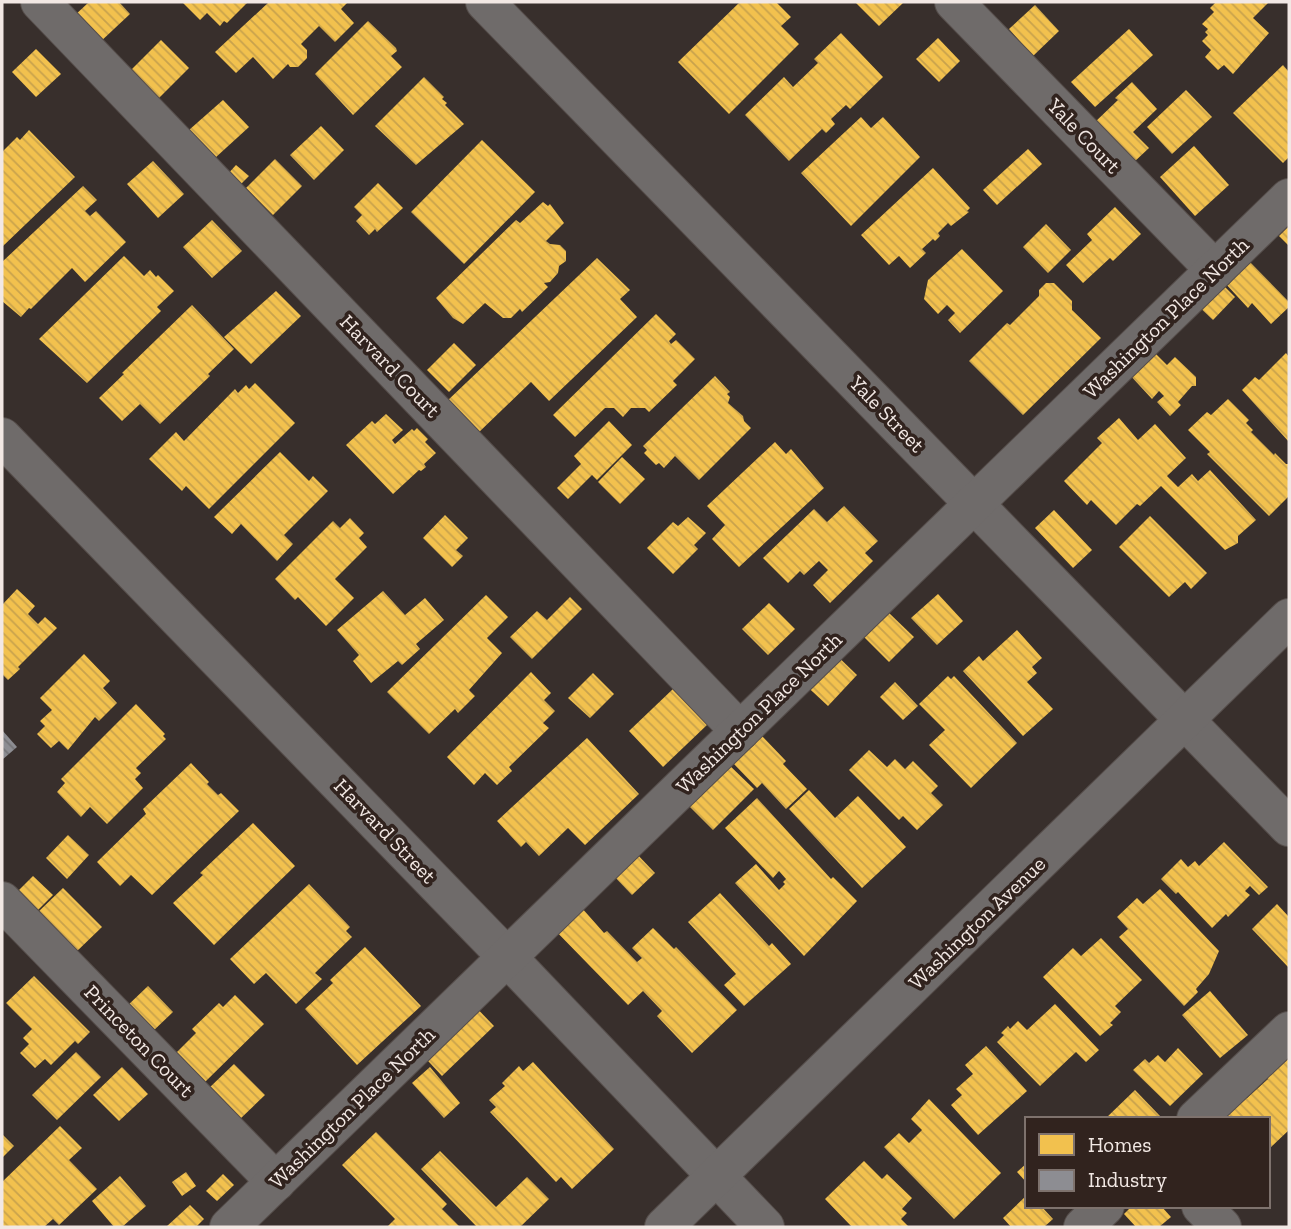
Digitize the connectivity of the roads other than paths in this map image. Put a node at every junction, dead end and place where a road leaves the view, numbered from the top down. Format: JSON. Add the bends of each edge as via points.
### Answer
{"nodes":[{"id":1,"x":40,"y":2,"type":"edge"},
{"id":2,"x":485,"y":2,"type":"edge"},
{"id":3,"x":954,"y":2,"type":"edge"},
{"id":4,"x":1289,"y":198,"type":"edge"},
{"id":5,"x":1215,"y":270,"type":"junction"},
{"id":6,"x":2,"y":438,"type":"edge"},
{"id":7,"x":975,"y":504,"type":"junction"},
{"id":8,"x":1289,"y":618,"type":"edge"},
{"id":9,"x":1185,"y":720,"type":"junction"},
{"id":10,"x":740,"y":731,"type":"junction"},
{"id":11,"x":1289,"y":827,"type":"edge"},
{"id":12,"x":2,"y":901,"type":"edge"},
{"id":13,"x":507,"y":957,"type":"junction"},
{"id":14,"x":1289,"y":1031,"type":"edge"},
{"id":15,"x":1198,"y":1117,"type":"edge"},
{"id":16,"x":716,"y":1177,"type":"junction"},
{"id":17,"x":276,"y":1182,"type":"junction"},
{"id":18,"x":1103,"y":1208,"type":"edge"},
{"id":19,"x":1203,"y":1208,"type":"edge"},
{"id":20,"x":229,"y":1227,"type":"edge"},
{"id":21,"x":664,"y":1227,"type":"edge"},
{"id":22,"x":765,"y":1227,"type":"edge"},
{"id":23,"x":1083,"y":1227,"type":"edge"},
{"id":24,"x":1222,"y":1227,"type":"edge"}],
"edges":[{"from":1,"to":10,"type":"street","name":"Harvard Court"},
{"from":2,"to":7,"type":"street","name":"Yale Street"},
{"from":3,"to":5,"type":"street","name":"Yale Court"},
{"from":4,"to":5,"type":"street","name":"Washington Place North"},
{"from":5,"to":7,"type":"street","name":"Washington Place North"},
{"from":6,"to":13,"type":"street","name":"Harvard Street"},
{"from":7,"to":9,"type":"street","name":"Yale Street"},
{"from":7,"to":10,"type":"street","name":"Washington Place North"},
{"from":8,"to":9,"type":"street","name":"Washington Avenue"},
{"from":9,"to":11,"type":"street","name":"Yale Street"},
{"from":9,"to":16,"type":"street","name":"Washington Avenue"},
{"from":10,"to":13,"type":"street","name":"Washington Place North"},
{"from":12,"to":17,"type":"street","name":"Princeton Court"},
{"from":13,"to":16,"type":"street","name":"Harvard Street"},
{"from":13,"to":17,"type":"street","name":"Washington Place North"},
{"from":14,"to":15,"type":"street"},
{"from":16,"to":21,"type":"street","name":"Washington Avenue"},
{"from":16,"to":22,"type":"street","name":"Harvard Street"},
{"from":17,"to":20,"type":"street","name":"Washington Place North"},
{"from":18,"to":23,"type":"street"},
{"from":19,"to":24,"type":"street"}]}
